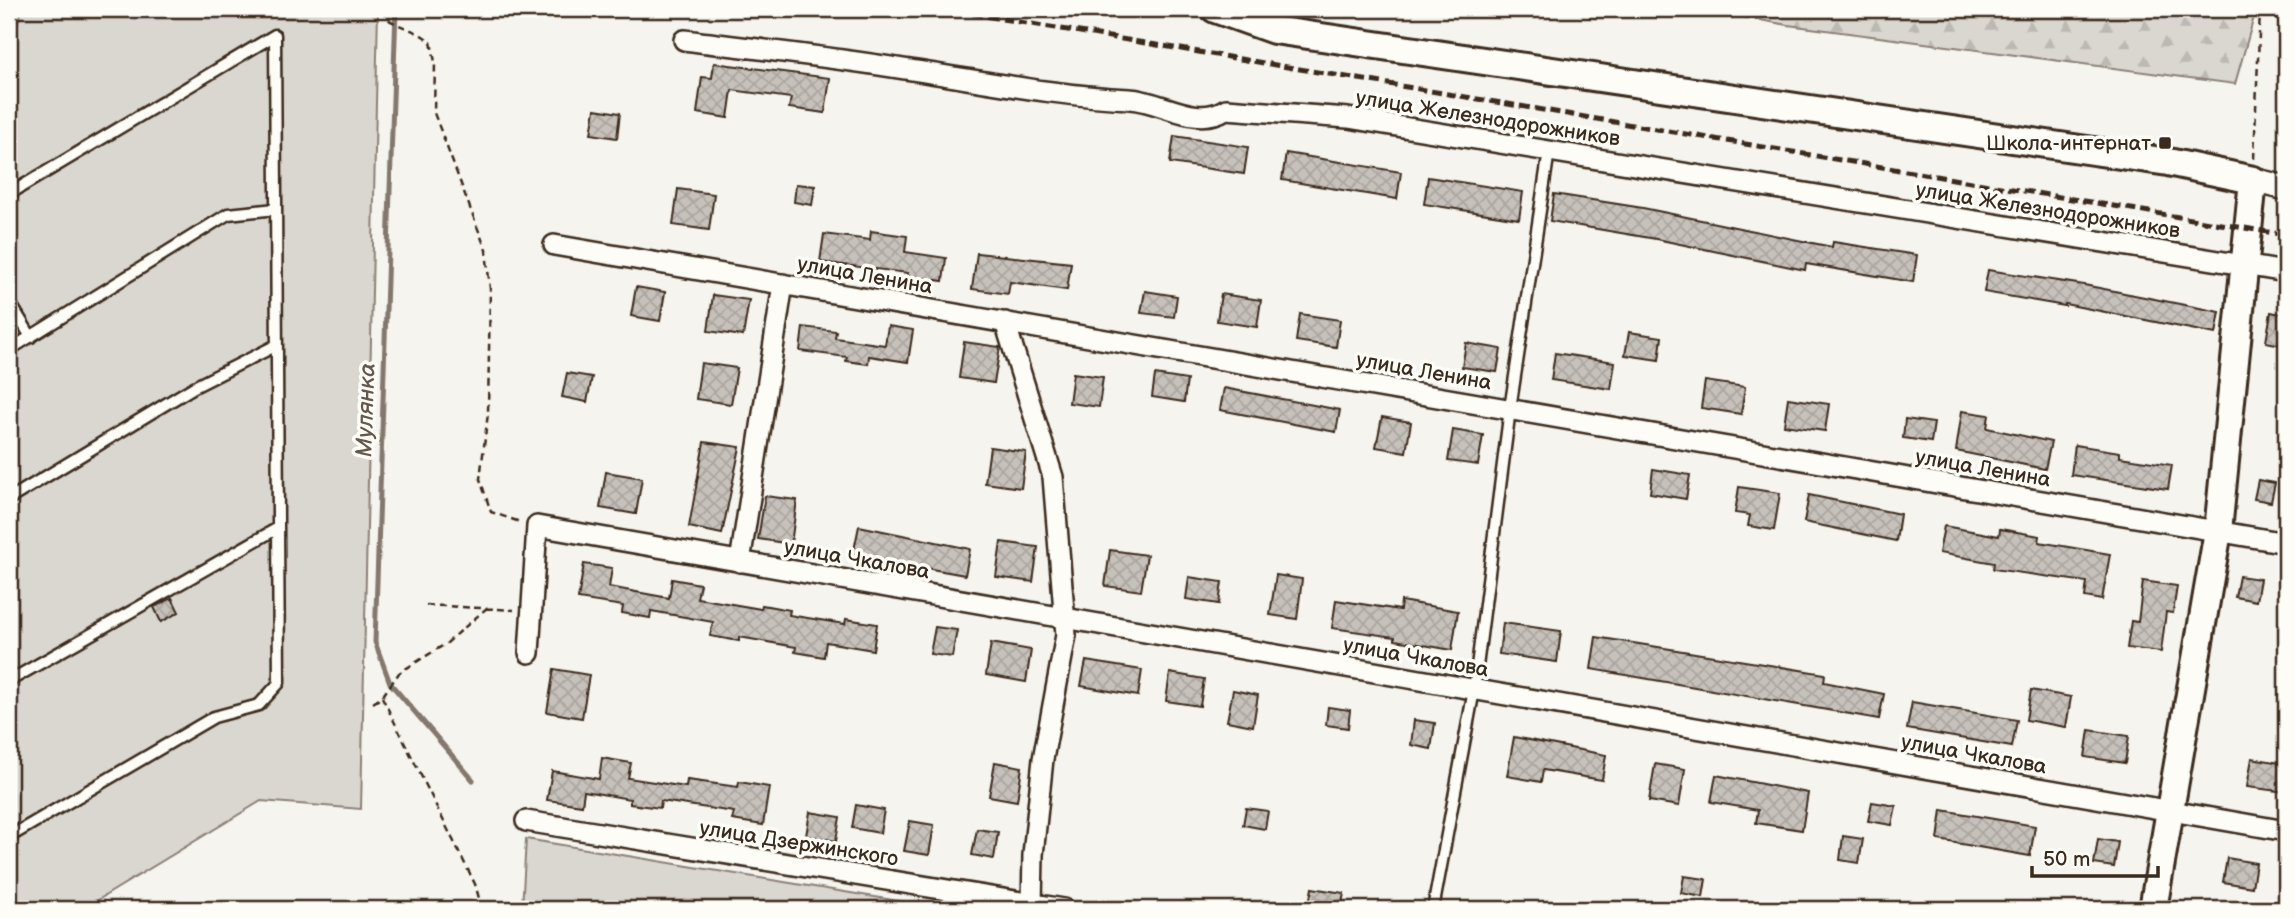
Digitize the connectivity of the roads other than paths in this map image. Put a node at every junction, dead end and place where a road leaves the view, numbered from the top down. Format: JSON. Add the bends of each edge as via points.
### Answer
{"nodes":[{"id":1,"x":1215,"y":9,"type":"edge"},
{"id":2,"x":684,"y":40,"type":"dead end"},
{"id":3,"x":1549,"y":150,"type":"junction"},
{"id":4,"x":2253,"y":180,"type":"junction"},
{"id":5,"x":2286,"y":188,"type":"edge"},
{"id":6,"x":9,"y":194,"type":"edge"},
{"id":7,"x":276,"y":209,"type":"junction"},
{"id":8,"x":554,"y":245,"type":"dead end"},
{"id":9,"x":2243,"y":266,"type":"junction"},
{"id":10,"x":2286,"y":272,"type":"edge"},
{"id":11,"x":783,"y":284,"type":"junction"},
{"id":12,"x":9,"y":301,"type":"edge"},
{"id":13,"x":1006,"y":322,"type":"junction"},
{"id":14,"x":31,"y":337,"type":"junction"},
{"id":15,"x":277,"y":345,"type":"junction"},
{"id":16,"x":9,"y":350,"type":"edge"},
{"id":17,"x":1510,"y":410,"type":"junction"},
{"id":18,"x":9,"y":499,"type":"edge"},
{"id":19,"x":278,"y":527,"type":"junction"},
{"id":20,"x":2218,"y":531,"type":"junction"},
{"id":21,"x":2286,"y":543,"type":"edge"},
{"id":22,"x":740,"y":562,"type":"junction"},
{"id":23,"x":1063,"y":618,"type":"junction"},
{"id":24,"x":529,"y":653,"type":"dead end"},
{"id":25,"x":9,"y":681,"type":"edge"},
{"id":26,"x":1474,"y":690,"type":"junction"},
{"id":27,"x":2169,"y":811,"type":"junction"},
{"id":28,"x":526,"y":821,"type":"dead end"},
{"id":29,"x":2286,"y":831,"type":"edge"},
{"id":30,"x":9,"y":836,"type":"edge"},
{"id":31,"x":1032,"y":904,"type":"junction"},
{"id":32,"x":1064,"y":909,"type":"edge"},
{"id":33,"x":1433,"y":909,"type":"edge"},
{"id":34,"x":2153,"y":909,"type":"edge"}],
"edges":[{"from":1,"to":4,"type":"main road","via":[[1274,30],[2168,162]]},
{"from":2,"to":3,"type":"street","name":"улица Железнодорожников","via":[[1086,97],[1147,100],[1189,116],[1213,117],[1226,109],[1348,118]]},
{"from":3,"to":9,"type":"street","name":"улица Железнодорожников"},
{"from":3,"to":17,"type":"lane"},
{"from":4,"to":5,"type":"street"},
{"from":4,"to":9,"type":"main road"},
{"from":6,"to":7,"type":"lane","via":[[275,35]]},
{"from":7,"to":14,"type":"lane","via":[[228,214]]},
{"from":7,"to":15,"type":"lane"},
{"from":8,"to":11,"type":"street","name":"улица Ленина"},
{"from":9,"to":10,"type":"street","name":"улица Железнодорожников"},
{"from":9,"to":20,"type":"main road"},
{"from":11,"to":13,"type":"street","name":"улица Ленина"},
{"from":11,"to":22,"type":"street"},
{"from":12,"to":14,"type":"lane"},
{"from":13,"to":17,"type":"street","name":"улица Ленина"},
{"from":13,"to":23,"type":"street","via":[[1053,477]]},
{"from":14,"to":16,"type":"lane"},
{"from":15,"to":18,"type":"lane","via":[[194,387]]},
{"from":15,"to":19,"type":"lane"},
{"from":17,"to":20,"type":"street","name":"улица Ленина"},
{"from":17,"to":26,"type":"lane"},
{"from":19,"to":25,"type":"lane"},
{"from":19,"to":30,"type":"lane","via":[[279,683],[259,705],[214,717]]},
{"from":20,"to":21,"type":"street","name":"улица Ленина"},
{"from":20,"to":27,"type":"main road"},
{"from":22,"to":23,"type":"street","name":"улица Чкалова"},
{"from":22,"to":24,"type":"street","name":"улица Чкалова","via":[[537,526]]},
{"from":23,"to":26,"type":"street","name":"улица Чкалова"},
{"from":23,"to":31,"type":"street","via":[[1066,635],[1044,759]]},
{"from":26,"to":27,"type":"street","name":"улица Чкалова"},
{"from":26,"to":33,"type":"lane"},
{"from":27,"to":29,"type":"street","name":"улица Чкалова"},
{"from":27,"to":34,"type":"main road"},
{"from":28,"to":31,"type":"street","name":"улица Дзержинского"},
{"from":31,"to":32,"type":"street","name":"улица Дзержинского"}]}
